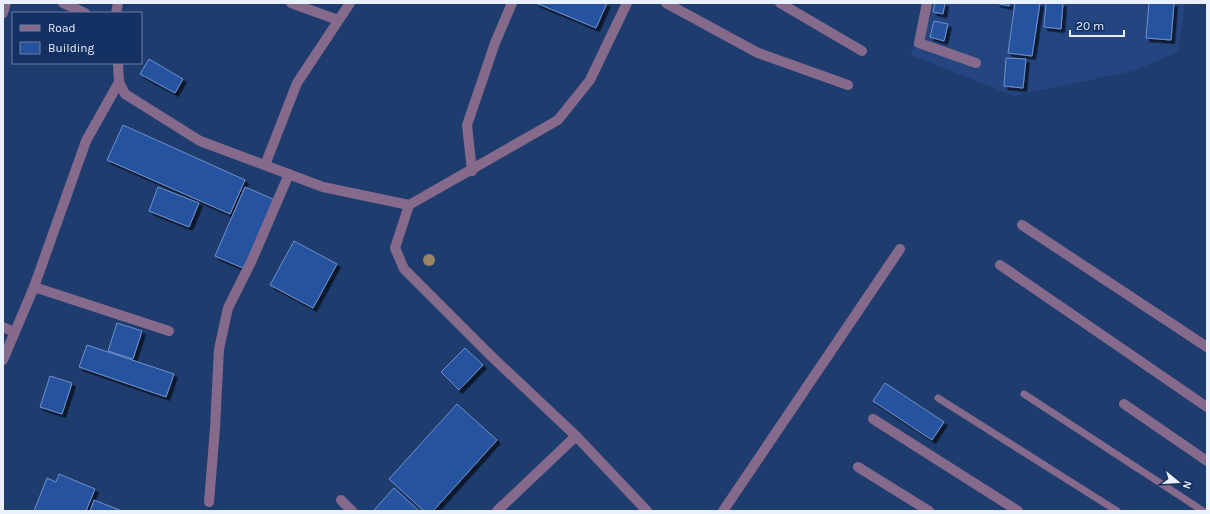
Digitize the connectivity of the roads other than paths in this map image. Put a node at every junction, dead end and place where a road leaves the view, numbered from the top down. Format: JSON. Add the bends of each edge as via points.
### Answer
{"nodes":[{"id":1,"x":6,"y":3,"type":"edge"},
{"id":2,"x":63,"y":3,"type":"edge"},
{"id":3,"x":291,"y":3,"type":"edge"},
{"id":4,"x":350,"y":3,"type":"edge"},
{"id":5,"x":512,"y":3,"type":"edge"},
{"id":6,"x":627,"y":3,"type":"edge"},
{"id":7,"x":666,"y":3,"type":"edge"},
{"id":8,"x":780,"y":3,"type":"edge"},
{"id":9,"x":928,"y":3,"type":"edge"},
{"id":10,"x":83,"y":12,"type":"edge"},
{"id":11,"x":3,"y":13,"type":"edge"},
{"id":12,"x":338,"y":20,"type":"junction"},
{"id":13,"x":862,"y":50,"type":"dead end"},
{"id":14,"x":976,"y":63,"type":"dead end"},
{"id":15,"x":118,"y":64,"type":"edge"},
{"id":16,"x":119,"y":82,"type":"junction"},
{"id":17,"x":848,"y":85,"type":"dead end"},
{"id":18,"x":265,"y":165,"type":"junction"},
{"id":19,"x":472,"y":171,"type":"junction"},
{"id":20,"x":289,"y":174,"type":"junction"},
{"id":21,"x":409,"y":205,"type":"junction"},
{"id":22,"x":1022,"y":225,"type":"dead end"},
{"id":23,"x":900,"y":249,"type":"dead end"},
{"id":24,"x":1000,"y":265,"type":"dead end"},
{"id":25,"x":34,"y":287,"type":"junction"},
{"id":26,"x":3,"y":327,"type":"edge"},
{"id":27,"x":169,"y":331,"type":"dead end"},
{"id":28,"x":14,"y":332,"type":"junction"},
{"id":29,"x":1207,"y":347,"type":"edge"},
{"id":30,"x":3,"y":360,"type":"edge"},
{"id":31,"x":1024,"y":394,"type":"dead end"},
{"id":32,"x":938,"y":398,"type":"dead end"},
{"id":33,"x":1124,"y":404,"type":"dead end"},
{"id":34,"x":1207,"y":407,"type":"edge"},
{"id":35,"x":872,"y":419,"type":"dead end"},
{"id":36,"x":576,"y":436,"type":"junction"},
{"id":37,"x":1207,"y":461,"type":"edge"},
{"id":38,"x":858,"y":467,"type":"dead end"},
{"id":39,"x":341,"y":500,"type":"dead end"},
{"id":40,"x":209,"y":502,"type":"dead end"},
{"id":41,"x":352,"y":511,"type":"edge"},
{"id":42,"x":497,"y":511,"type":"edge"},
{"id":43,"x":647,"y":511,"type":"edge"},
{"id":44,"x":723,"y":511,"type":"edge"},
{"id":45,"x":929,"y":511,"type":"edge"},
{"id":46,"x":1018,"y":511,"type":"edge"},
{"id":47,"x":1117,"y":511,"type":"edge"},
{"id":48,"x":1203,"y":511,"type":"edge"}],
"edges":[{"from":1,"to":11,"type":"street"},
{"from":2,"to":10,"type":"street"},
{"from":3,"to":12,"type":"street"},
{"from":4,"to":12,"type":"street"},
{"from":5,"to":19,"type":"street","via":[[495,43],[467,125]]},
{"from":6,"to":19,"type":"street","via":[[590,80],[558,120]]},
{"from":7,"to":17,"type":"street","via":[[758,53]]},
{"from":8,"to":13,"type":"street"},
{"from":9,"to":14,"type":"street","via":[[919,43]]},
{"from":12,"to":18,"type":"street","via":[[297,83]]},
{"from":15,"to":16,"type":"street"},
{"from":16,"to":18,"type":"street","via":[[124,94],[200,141]]},
{"from":16,"to":25,"type":"street","via":[[86,141]]},
{"from":18,"to":20,"type":"street"},
{"from":19,"to":21,"type":"street"},
{"from":20,"to":21,"type":"street","via":[[323,187]]},
{"from":20,"to":40,"type":"street","via":[[228,308],[218,349]]},
{"from":21,"to":36,"type":"street","via":[[395,248],[404,269]]},
{"from":22,"to":29,"type":"street"},
{"from":23,"to":44,"type":"street"},
{"from":24,"to":34,"type":"street"},
{"from":25,"to":27,"type":"street"},
{"from":25,"to":28,"type":"street"},
{"from":26,"to":28,"type":"street"},
{"from":28,"to":30,"type":"street"},
{"from":31,"to":48,"type":"lane"},
{"from":32,"to":47,"type":"lane"},
{"from":33,"to":37,"type":"street"},
{"from":35,"to":46,"type":"street"},
{"from":36,"to":42,"type":"street"},
{"from":36,"to":43,"type":"street"},
{"from":38,"to":45,"type":"street"},
{"from":39,"to":41,"type":"street"}]}
